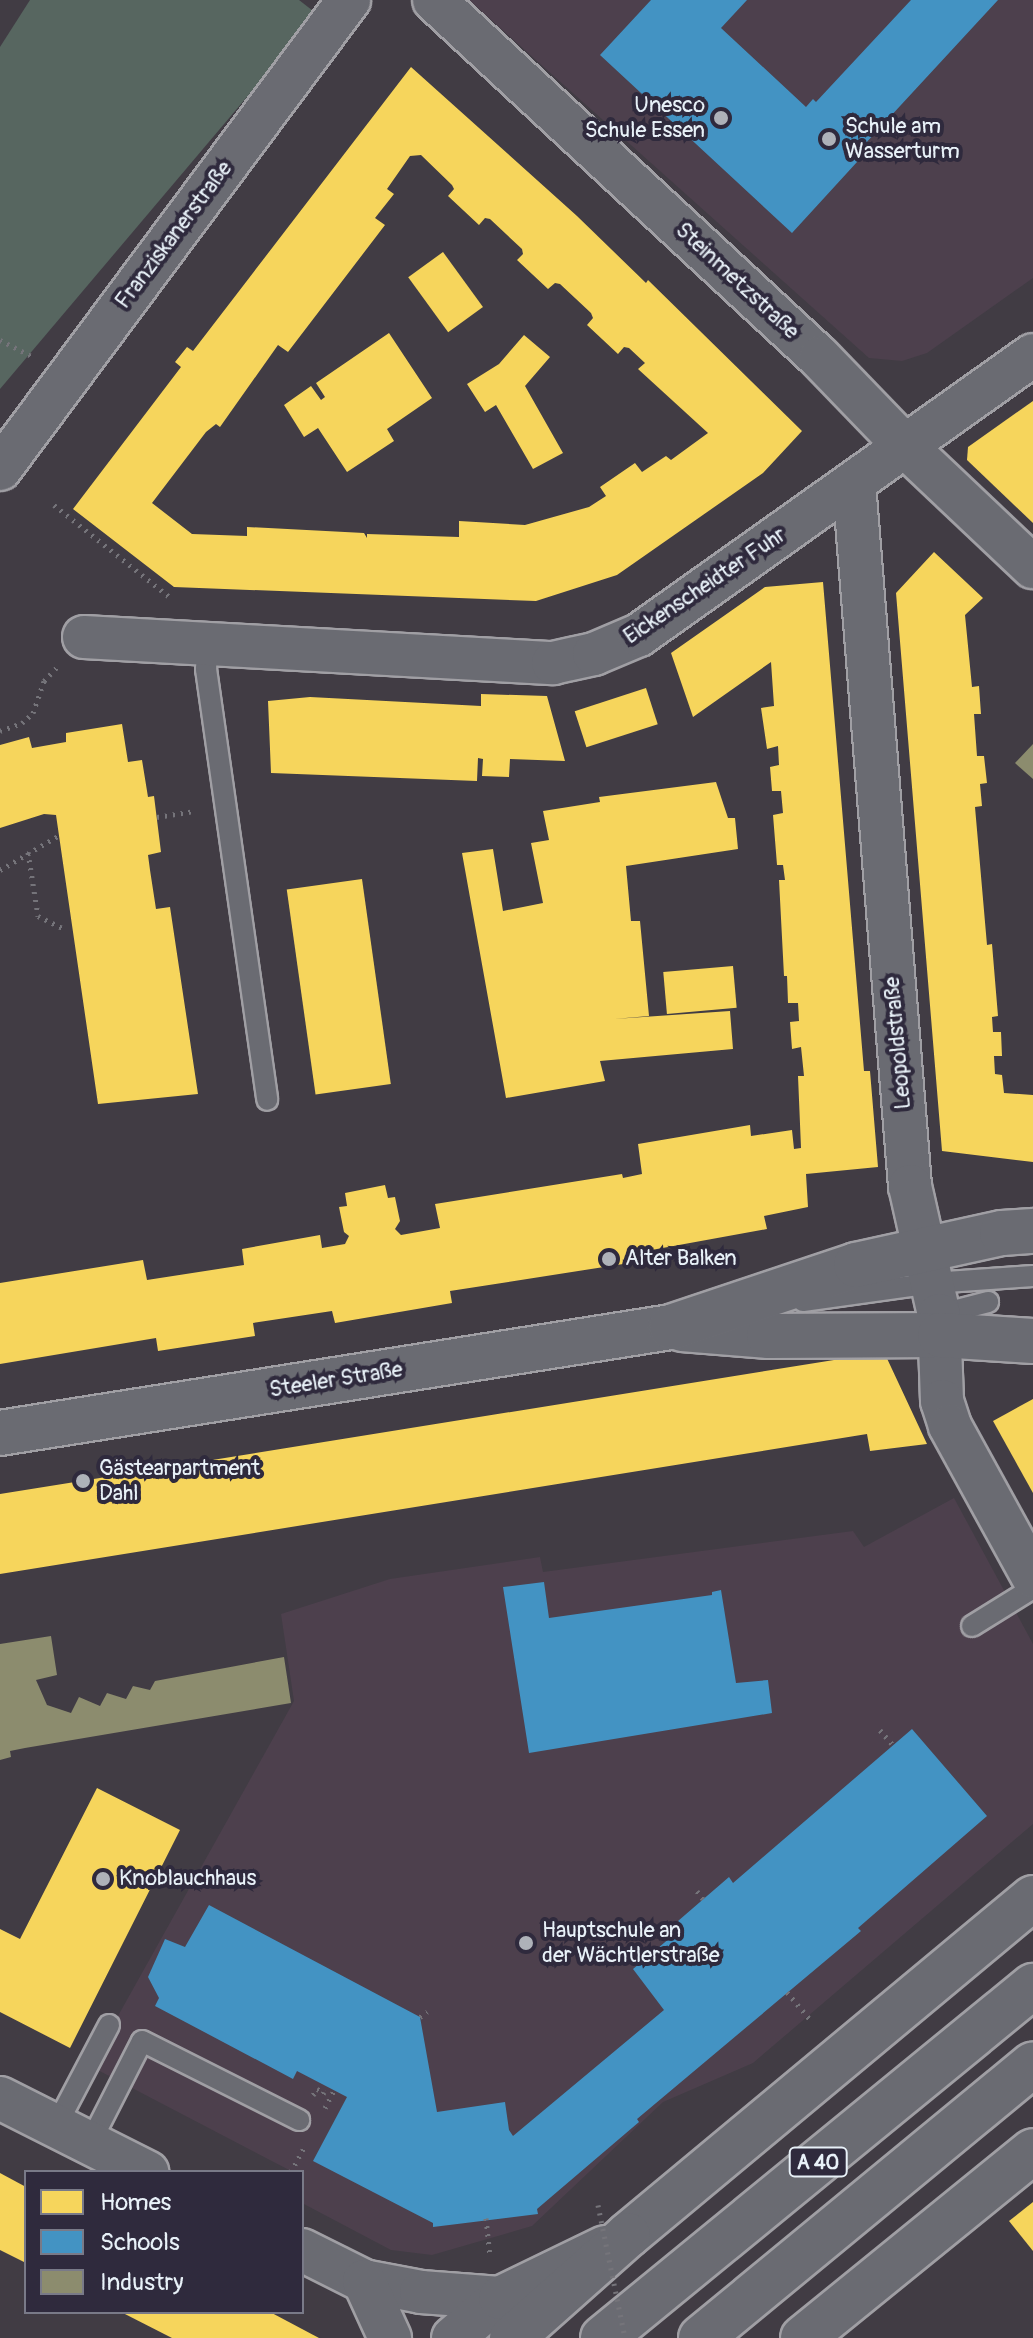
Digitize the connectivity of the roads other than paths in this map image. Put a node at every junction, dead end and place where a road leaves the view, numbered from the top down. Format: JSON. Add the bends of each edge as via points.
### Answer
{"nodes":[{"id":1,"x":349,"y":0,"type":"edge"},
{"id":2,"x":434,"y":0,"type":"edge"},
{"id":3,"x":1033,"y":355,"type":"edge"},
{"id":4,"x":906,"y":447,"type":"junction"},
{"id":5,"x":0,"y":469,"type":"edge"},
{"id":6,"x":854,"y":484,"type":"junction"},
{"id":7,"x":1033,"y":567,"type":"edge"},
{"id":8,"x":84,"y":637,"type":"road end"},
{"id":9,"x":207,"y":643,"type":"junction"},
{"id":10,"x":267,"y":1100,"type":"dead end"},
{"id":11,"x":1033,"y":1231,"type":"edge"},
{"id":12,"x":1033,"y":1276,"type":"edge"},
{"id":13,"x":933,"y":1295,"type":"junction"},
{"id":14,"x":988,"y":1302,"type":"dead end"},
{"id":15,"x":688,"y":1321,"type":"junction"},
{"id":16,"x":1033,"y":1341,"type":"edge"},
{"id":17,"x":0,"y":1433,"type":"edge"},
{"id":18,"x":1033,"y":1577,"type":"edge"},
{"id":19,"x":1033,"y":1588,"type":"edge"},
{"id":20,"x":972,"y":1626,"type":"dead end"},
{"id":21,"x":1033,"y":1898,"type":"edge"},
{"id":22,"x":1033,"y":1986,"type":"edge"},
{"id":23,"x":109,"y":2025,"type":"dead end"},
{"id":24,"x":1033,"y":2064,"type":"edge"},
{"id":25,"x":0,"y":2098,"type":"edge"},
{"id":26,"x":299,"y":2120,"type":"dead end"},
{"id":27,"x":73,"y":2135,"type":"junction"},
{"id":28,"x":1033,"y":2151,"type":"edge"},
{"id":29,"x":143,"y":2170,"type":"edge"},
{"id":30,"x":304,"y":2251,"type":"edge"},
{"id":31,"x":364,"y":2281,"type":"junction"},
{"id":32,"x":506,"y":2318,"type":"edge"},
{"id":33,"x":390,"y":2338,"type":"edge"},
{"id":34,"x":453,"y":2338,"type":"edge"},
{"id":35,"x":603,"y":2338,"type":"edge"},
{"id":36,"x":701,"y":2338,"type":"edge"},
{"id":37,"x":803,"y":2338,"type":"edge"}],
"edges":[{"from":1,"to":5,"type":"street","name":"Franziskanerstraße"},
{"from":2,"to":4,"type":"street","name":"Steinmetzstraße","via":[[808,347]]},
{"from":3,"to":4,"type":"street","name":"Eickenscheidter Fuhr"},
{"from":4,"to":6,"type":"street","name":"Eickenscheidter Fuhr"},
{"from":4,"to":7,"type":"street","name":"Steinmetzstraße"},
{"from":6,"to":9,"type":"street","name":"Eickenscheidter Fuhr","via":[[639,635],[594,654],[553,663]]},
{"from":6,"to":13,"type":"street","name":"Leopoldstraße","via":[[910,1186]]},
{"from":8,"to":9,"type":"street","name":"Eickenscheidter Fuhr"},
{"from":9,"to":10,"type":"lane","via":[[206,669]]},
{"from":11,"to":13,"type":"main road","name":"Steeler Straße"},
{"from":12,"to":13,"type":"lane"},
{"from":13,"to":14,"type":"lane","name":"Steeler Straße"},
{"from":13,"to":15,"type":"main road","name":"Steeler Straße","via":[[877,1334],[769,1336]]},
{"from":13,"to":15,"type":"main road","name":"Steeler Straße","via":[[856,1265]]},
{"from":13,"to":16,"type":"main road","name":"Steeler Straße"},
{"from":13,"to":18,"type":"street","name":"Leopoldstraße","via":[[942,1401],[950,1426]]},
{"from":15,"to":17,"type":"main road","name":"Steeler Straße"},
{"from":19,"to":20,"type":"lane"},
{"from":21,"to":32,"type":"main road","via":[[613,2220]]},
{"from":22,"to":35,"type":"main road","number":"A 40"},
{"from":23,"to":27,"type":"lane"},
{"from":24,"to":36,"type":"main road","number":"A 40"},
{"from":25,"to":27,"type":"street"},
{"from":26,"to":27,"type":"lane","via":[[142,2041]]},
{"from":27,"to":29,"type":"street"},
{"from":28,"to":37,"type":"main road"},
{"from":30,"to":31,"type":"street"},
{"from":31,"to":32,"type":"street"},
{"from":31,"to":33,"type":"street"},
{"from":32,"to":34,"type":"street"}]}
